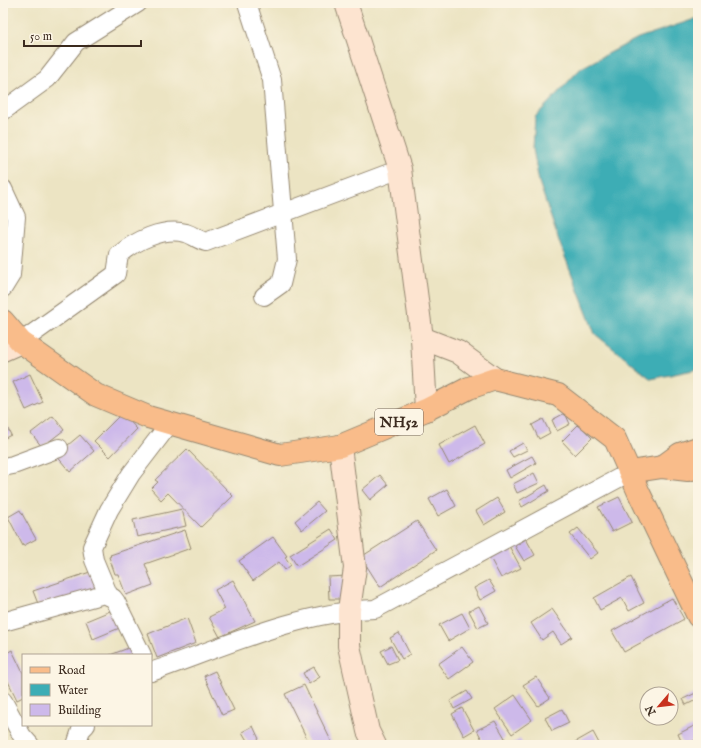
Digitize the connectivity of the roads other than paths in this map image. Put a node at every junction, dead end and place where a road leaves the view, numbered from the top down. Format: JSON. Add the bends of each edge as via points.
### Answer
{"nodes":[{"id":1,"x":138,"y":3,"type":"edge"},
{"id":2,"x":247,"y":3,"type":"edge"},
{"id":3,"x":346,"y":3,"type":"edge"},
{"id":4,"x":3,"y":111,"type":"edge"},
{"id":5,"x":400,"y":169,"type":"junction"},
{"id":6,"x":3,"y":189,"type":"edge"},
{"id":7,"x":284,"y":211,"type":"junction"},
{"id":8,"x":3,"y":288,"type":"edge"},
{"id":9,"x":264,"y":296,"type":"dead end"},
{"id":10,"x":3,"y":321,"type":"edge"},
{"id":11,"x":422,"y":338,"type":"junction"},
{"id":12,"x":12,"y":346,"type":"edge"},
{"id":13,"x":495,"y":379,"type":"junction"},
{"id":14,"x":426,"y":410,"type":"junction"},
{"id":15,"x":170,"y":423,"type":"junction"},
{"id":16,"x":340,"y":446,"type":"junction"},
{"id":17,"x":59,"y":448,"type":"dead end"},
{"id":18,"x":698,"y":448,"type":"edge"},
{"id":19,"x":3,"y":467,"type":"edge"},
{"id":20,"x":662,"y":467,"type":"junction"},
{"id":21,"x":698,"y":467,"type":"edge"},
{"id":22,"x":630,"y":472,"type":"junction"},
{"id":23,"x":109,"y":596,"type":"junction"},
{"id":24,"x":349,"y":610,"type":"junction"},
{"id":25,"x":698,"y":616,"type":"edge"},
{"id":26,"x":3,"y":622,"type":"edge"},
{"id":27,"x":142,"y":654,"type":"edge"},
{"id":28,"x":152,"y":672,"type":"edge"},
{"id":29,"x":3,"y":701,"type":"edge"},
{"id":30,"x":85,"y":726,"type":"edge"},
{"id":31,"x":30,"y":745,"type":"edge"},
{"id":32,"x":76,"y":745,"type":"edge"},
{"id":33,"x":375,"y":745,"type":"edge"}],
"edges":[{"from":1,"to":4,"type":"street","via":[[76,42],[47,79]]},
{"from":2,"to":7,"type":"street","via":[[272,80]]},
{"from":3,"to":5,"type":"street"},
{"from":5,"to":7,"type":"street"},
{"from":5,"to":11,"type":"street"},
{"from":6,"to":8,"type":"street","via":[[16,217],[11,275]]},
{"from":7,"to":9,"type":"street","via":[[287,259],[281,284]]},
{"from":7,"to":12,"type":"street","via":[[206,242],[188,233],[174,231],[135,243],[119,255],[116,274]]},
{"from":10,"to":12,"type":"main road","number":"NH52"},
{"from":11,"to":13,"type":"street","via":[[458,352]]},
{"from":11,"to":14,"type":"street"},
{"from":12,"to":15,"type":"main road","number":"NH52","via":[[96,395],[148,417]]},
{"from":13,"to":14,"type":"main road","number":"NH52","via":[[469,388]]},
{"from":13,"to":22,"type":"main road","via":[[558,395],[615,439]]},
{"from":14,"to":16,"type":"main road","number":"NH52"},
{"from":15,"to":16,"type":"main road","number":"NH52","via":[[280,455]]},
{"from":15,"to":23,"type":"street","via":[[131,474],[109,510],[92,547],[94,560]]},
{"from":16,"to":24,"type":"street","via":[[355,568]]},
{"from":17,"to":19,"type":"street"},
{"from":18,"to":20,"type":"main road","via":[[680,454]]},
{"from":20,"to":21,"type":"main road","via":[[688,470]]},
{"from":20,"to":22,"type":"main road"},
{"from":22,"to":24,"type":"street","via":[[375,609]]},
{"from":22,"to":25,"type":"main road"},
{"from":23,"to":26,"type":"street","via":[[104,594]]},
{"from":23,"to":27,"type":"street","via":[[116,602]]},
{"from":24,"to":28,"type":"street","via":[[277,628]]},
{"from":24,"to":33,"type":"street","via":[[349,646],[368,731]]},
{"from":29,"to":31,"type":"street","via":[[22,736]]},
{"from":30,"to":32,"type":"street"}]}
